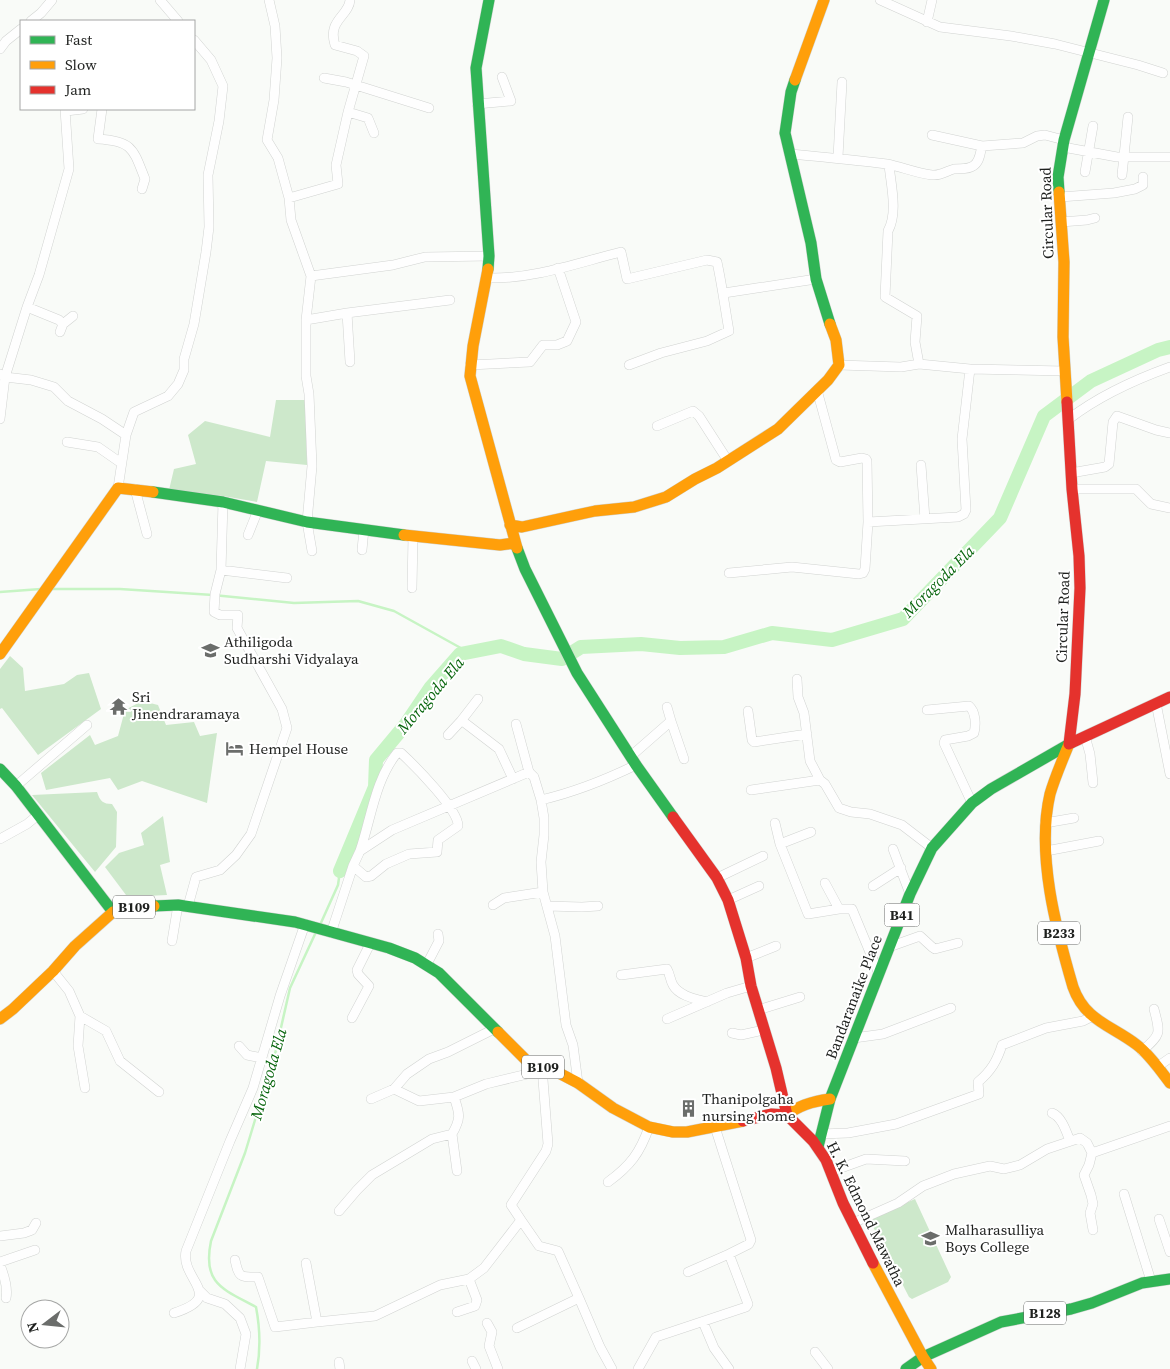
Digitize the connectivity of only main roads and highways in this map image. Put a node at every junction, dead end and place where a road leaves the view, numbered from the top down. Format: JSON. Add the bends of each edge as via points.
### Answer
{"nodes":[{"id":1,"x":489,"y":0,"type":"edge"},
{"id":2,"x":824,"y":0,"type":"edge"},
{"id":3,"x":1104,"y":0,"type":"edge"},
{"id":4,"x":510,"y":525,"type":"junction"},
{"id":5,"x":515,"y":543,"type":"junction"},
{"id":6,"x":0,"y":654,"type":"edge"},
{"id":7,"x":1170,"y":697,"type":"edge"},
{"id":8,"x":1069,"y":744,"type":"junction"},
{"id":9,"x":0,"y":769,"type":"edge"},
{"id":10,"x":114,"y":912,"type":"junction"},
{"id":11,"x":0,"y":1019,"type":"edge"},
{"id":12,"x":1170,"y":1083,"type":"edge"},
{"id":13,"x":830,"y":1099,"type":"junction"},
{"id":14,"x":786,"y":1115,"type":"junction"},
{"id":15,"x":818,"y":1147,"type":"junction"},
{"id":16,"x":1170,"y":1279,"type":"edge"},
{"id":17,"x":924,"y":1357,"type":"junction"},
{"id":18,"x":906,"y":1369,"type":"edge"},
{"id":19,"x":931,"y":1369,"type":"edge"}],
"edges":[{"from":1,"to":4,"type":"main road","via":[[476,68],[488,278],[476,325],[470,376]]},
{"from":2,"to":4,"type":"main road","via":[[790,92],[785,133],[811,243],[816,280],[836,340],[839,365],[778,429],[666,497],[634,507],[596,511],[522,527]]},
{"from":3,"to":8,"type":"main road","name":"Circular Road","via":[[1064,143],[1058,177],[1064,262],[1063,337],[1080,588]]},
{"from":4,"to":5,"type":"main road"},
{"from":5,"to":6,"type":"main road","via":[[500,545],[307,522],[223,502],[118,488]]},
{"from":5,"to":14,"type":"main road","via":[[577,673],[728,900],[776,1068]]},
{"from":7,"to":8,"type":"main road","name":"Bandaranaike Place","number":"B41"},
{"from":8,"to":12,"type":"main road","number":"B233","via":[[1049,797],[1045,823],[1048,875],[1072,985],[1083,1007],[1133,1042]]},
{"from":8,"to":13,"type":"main road","name":"Bandaranaike Place","number":"B41","via":[[972,802],[932,848],[910,894]]},
{"from":9,"to":10,"type":"main road"},
{"from":10,"to":11,"type":"main road","number":"B109"},
{"from":10,"to":14,"type":"main road","number":"B109","via":[[183,905],[307,924],[389,948],[427,964],[439,973],[526,1060],[578,1083],[613,1108],[649,1127],[673,1132],[716,1127],[770,1114]]},
{"from":13,"to":14,"type":"main road"},
{"from":13,"to":15,"type":"main road","name":"Bandaranaike Place","number":"B41"},
{"from":14,"to":15,"type":"main road","name":"H. K. Edmond Mawatha"},
{"from":15,"to":17,"type":"main road","name":"H. K. Edmond Mawatha","via":[[853,1223]]},
{"from":16,"to":17,"type":"main road","number":"B128","via":[[1152,1281],[1092,1304],[1001,1322]]},
{"from":17,"to":18,"type":"main road","number":"B128"},
{"from":17,"to":19,"type":"main road","name":"H. K. Edmond Mawatha"}]}
